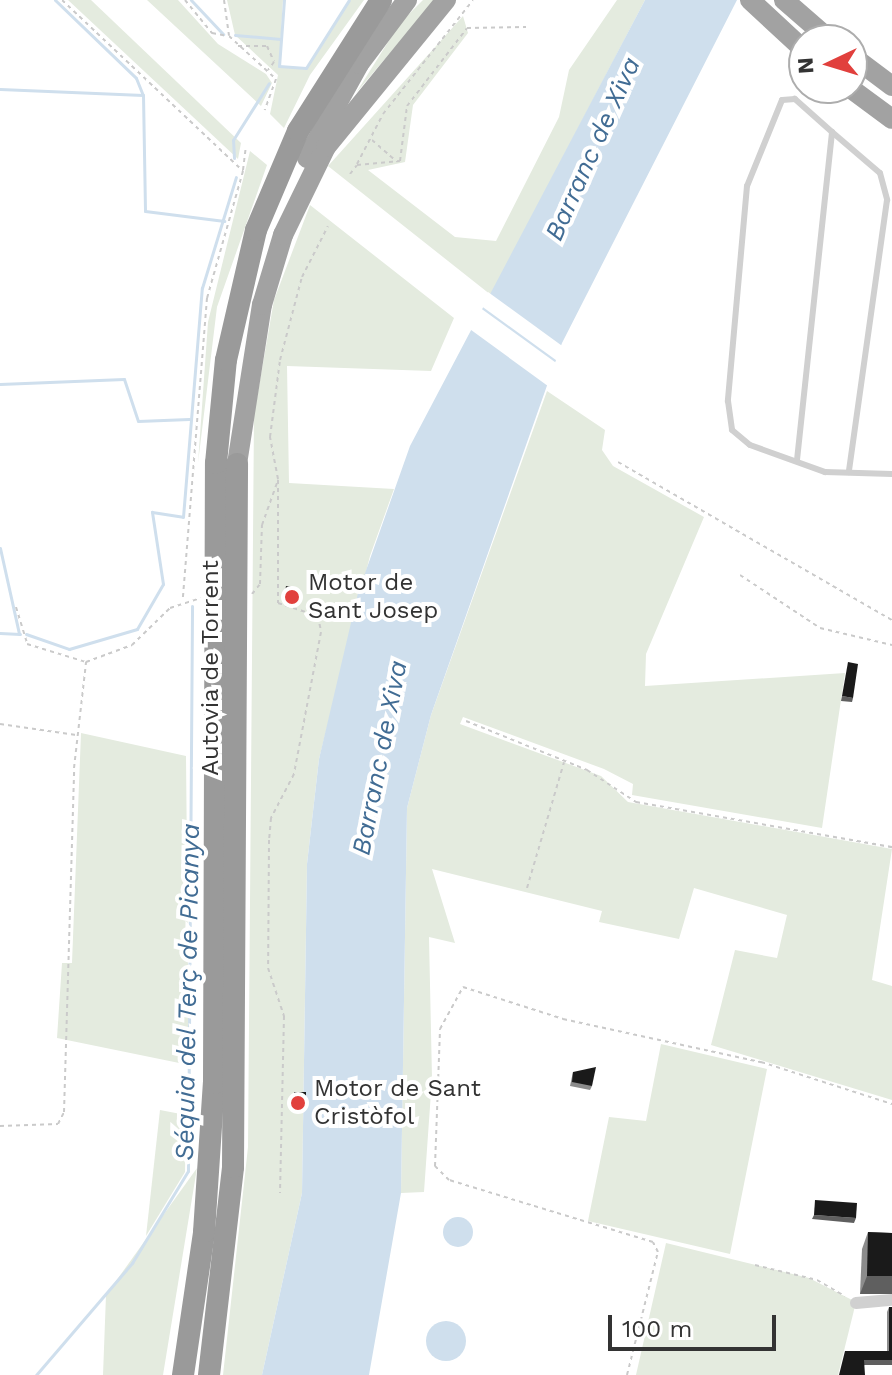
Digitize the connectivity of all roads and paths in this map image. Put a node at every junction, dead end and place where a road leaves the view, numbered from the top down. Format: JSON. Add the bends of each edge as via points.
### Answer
{"nodes":[{"id":1,"x":62,"y":0,"type":"edge"},
{"id":2,"x":185,"y":0,"type":"edge"},
{"id":3,"x":224,"y":0,"type":"edge"},
{"id":4,"x":381,"y":0,"type":"edge"},
{"id":5,"x":407,"y":0,"type":"edge"},
{"id":6,"x":446,"y":0,"type":"edge"},
{"id":7,"x":473,"y":0,"type":"edge"},
{"id":8,"x":750,"y":0,"type":"edge"},
{"id":9,"x":788,"y":5,"type":"edge"},
{"id":10,"x":811,"y":24,"type":"edge"},
{"id":11,"x":526,"y":27,"type":"dead end"},
{"id":12,"x":229,"y":36,"type":"junction"},
{"id":13,"x":788,"y":36,"type":"edge"},
{"id":14,"x":238,"y":46,"type":"junction"},
{"id":15,"x":868,"y":68,"type":"edge"},
{"id":16,"x":267,"y":71,"type":"junction"},
{"id":17,"x":892,"y":86,"type":"edge"},
{"id":18,"x":868,"y":101,"type":"edge"},
{"id":19,"x":265,"y":110,"type":"dead end"},
{"id":20,"x":892,"y":119,"type":"edge"},
{"id":21,"x":832,"y":132,"type":"junction"},
{"id":22,"x":371,"y":139,"type":"junction"},
{"id":23,"x":246,"y":147,"type":"dead end"},
{"id":24,"x":397,"y":163,"type":"junction"},
{"id":25,"x":357,"y":165,"type":"junction"},
{"id":26,"x":243,"y":171,"type":"junction"},
{"id":27,"x":350,"y":174,"type":"dead end"},
{"id":28,"x":328,"y":226,"type":"dead end"},
{"id":29,"x":797,"y":460,"type":"junction"},
{"id":30,"x":618,"y":462,"type":"dead end"},
{"id":31,"x":237,"y":464,"type":"junction"},
{"id":32,"x":849,"y":472,"type":"junction"},
{"id":33,"x":892,"y":474,"type":"edge"},
{"id":34,"x":278,"y":480,"type":"junction"},
{"id":35,"x":740,"y":575,"type":"dead end"},
{"id":36,"x":250,"y":594,"type":"dead end"},
{"id":37,"x":202,"y":598,"type":"dead end"},
{"id":38,"x":183,"y":599,"type":"junction"},
{"id":39,"x":16,"y":607,"type":"dead end"},
{"id":40,"x":892,"y":620,"type":"edge"},
{"id":41,"x":892,"y":645,"type":"edge"},
{"id":42,"x":86,"y":662,"type":"junction"},
{"id":43,"x":466,"y":721,"type":"dead end"},
{"id":44,"x":0,"y":724,"type":"edge"},
{"id":45,"x":77,"y":735,"type":"junction"},
{"id":46,"x":564,"y":761,"type":"junction"},
{"id":47,"x":892,"y":847,"type":"edge"},
{"id":48,"x":527,"y":888,"type":"dead end"},
{"id":49,"x":892,"y":1104,"type":"edge"},
{"id":50,"x":0,"y":1126,"type":"edge"},
{"id":51,"x":280,"y":1193,"type":"dead end"},
{"id":52,"x":755,"y":1265,"type":"dead end"},
{"id":53,"x":892,"y":1300,"type":"edge"},
{"id":54,"x":856,"y":1303,"type":"joint"},
{"id":55,"x":183,"y":1372,"type":"edge"},
{"id":56,"x":209,"y":1375,"type":"edge"},
{"id":57,"x":627,"y":1375,"type":"edge"}],
"edges":[{"from":1,"to":26,"type":"path"},
{"from":2,"to":12,"type":"path","via":[[212,33]]},
{"from":3,"to":12,"type":"path"},
{"from":4,"to":55,"type":"highway","name":"Autovia de Torrent","via":[[298,131],[256,230],[226,360],[216,463],[214,1083]]},
{"from":5,"to":31,"type":"highway","name":"Autovia de Torrent","via":[[313,142],[275,234],[245,359]]},
{"from":6,"to":31,"type":"highway","via":[[326,147],[283,235],[262,305]]},
{"from":7,"to":22,"type":"path"},
{"from":8,"to":13,"type":"highway"},
{"from":9,"to":10,"type":"highway"},
{"from":11,"to":24,"type":"path","via":[[467,28],[407,106]]},
{"from":12,"to":14,"type":"path"},
{"from":14,"to":16,"type":"path"},
{"from":14,"to":16,"type":"path","via":[[267,46],[274,62]]},
{"from":15,"to":17,"type":"highway"},
{"from":16,"to":19,"type":"path","via":[[276,79]]},
{"from":18,"to":20,"type":"highway"},
{"from":21,"to":29,"type":"lane"},
{"from":21,"to":29,"type":"lane","via":[[811,109],[782,100],[747,186],[728,401],[732,430],[750,445]]},
{"from":21,"to":32,"type":"lane","via":[[880,173],[887,200]]},
{"from":22,"to":24,"type":"path"},
{"from":22,"to":25,"type":"path"},
{"from":23,"to":26,"type":"path"},
{"from":24,"to":25,"type":"path"},
{"from":25,"to":27,"type":"path"},
{"from":26,"to":38,"type":"path","via":[[207,298]]},
{"from":28,"to":34,"type":"path","via":[[302,277],[280,360],[270,437]]},
{"from":29,"to":32,"type":"lane","via":[[825,472]]},
{"from":30,"to":40,"type":"path"},
{"from":31,"to":56,"type":"highway","name":"Autovia de Torrent","via":[[233,1167]]},
{"from":32,"to":33,"type":"lane"},
{"from":34,"to":36,"type":"path","via":[[262,525],[260,584]]},
{"from":34,"to":51,"type":"path","via":[[278,603],[318,616],[321,632],[294,774],[271,818],[269,840],[268,968],[284,1016]]},
{"from":35,"to":41,"type":"path","via":[[820,628]]},
{"from":37,"to":38,"type":"path"},
{"from":38,"to":42,"type":"path","via":[[132,645]]},
{"from":39,"to":42,"type":"path","via":[[27,644]]},
{"from":42,"to":45,"type":"path"},
{"from":43,"to":46,"type":"path"},
{"from":44,"to":45,"type":"path"},
{"from":45,"to":50,"type":"path","via":[[64,1112],[58,1124]]},
{"from":46,"to":47,"type":"path","via":[[636,802]]},
{"from":46,"to":48,"type":"path"},
{"from":49,"to":57,"type":"path","via":[[761,1062],[563,1019],[463,987],[440,1029],[433,1152],[449,1180],[653,1242],[658,1252]]},
{"from":52,"to":54,"type":"path","via":[[835,1286]]},
{"from":53,"to":54,"type":"street"}]}
